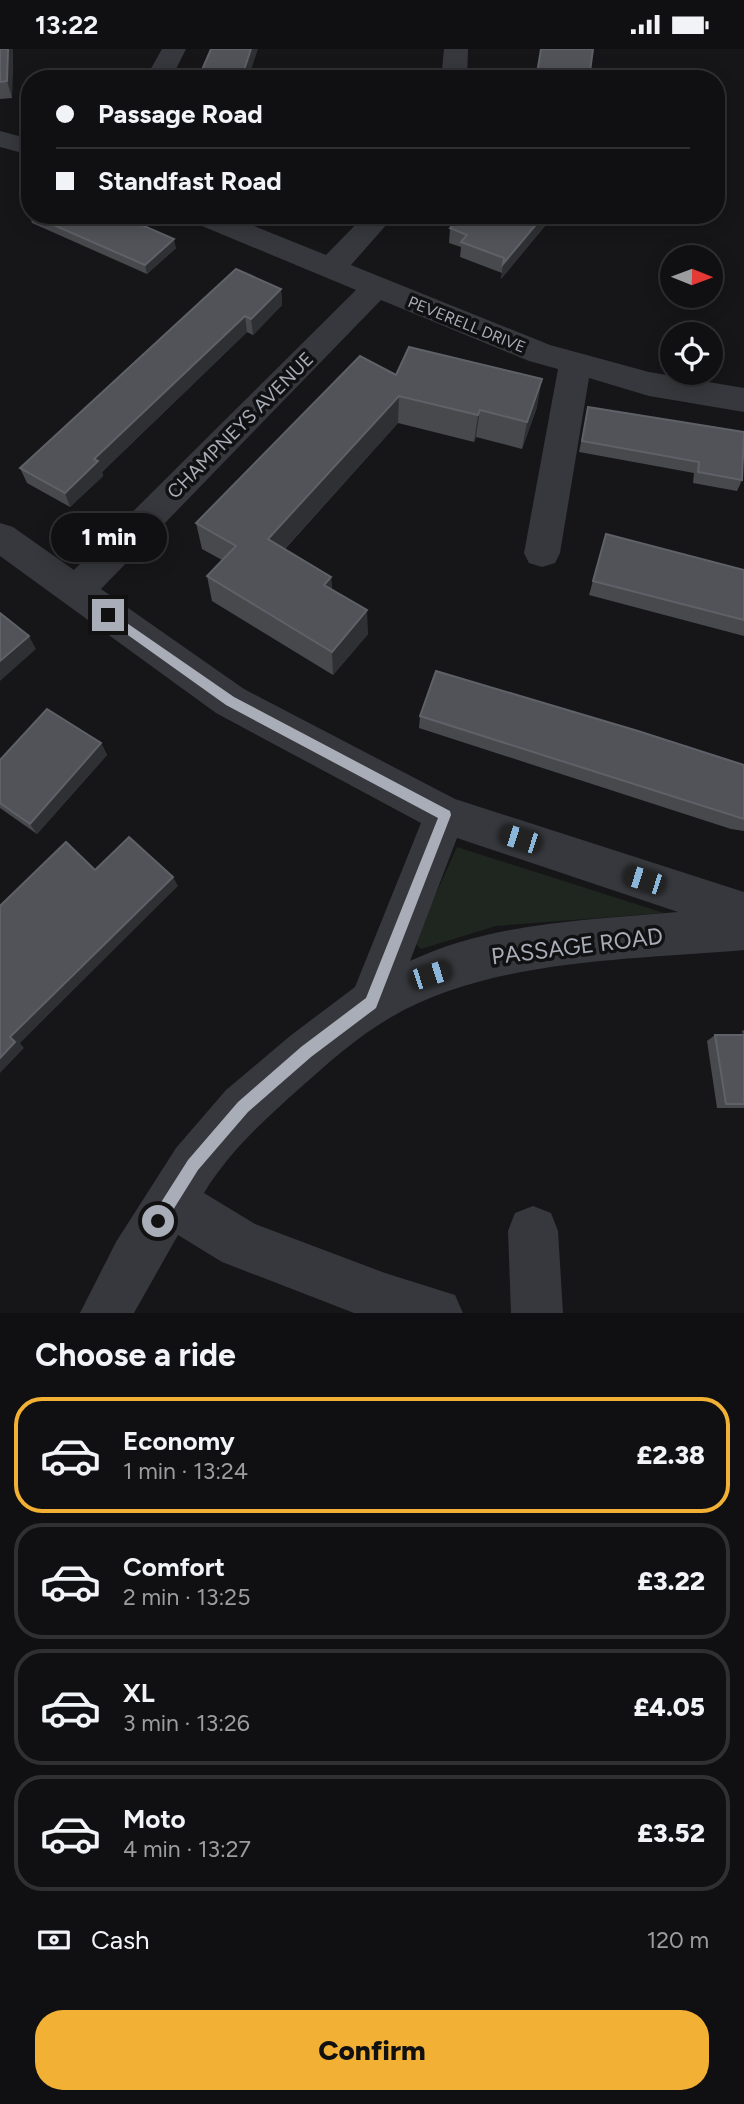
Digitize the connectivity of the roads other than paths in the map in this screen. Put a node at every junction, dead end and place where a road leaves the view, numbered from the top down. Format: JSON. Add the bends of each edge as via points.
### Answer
{"nodes":[{"id":1,"x":174,"y":49,"type":"edge"},
{"id":2,"x":456,"y":49,"type":"edge"},
{"id":3,"x":163,"y":70,"type":"edge"},
{"id":4,"x":455,"y":70,"type":"edge"},
{"id":5,"x":0,"y":139,"type":"edge"},
{"id":6,"x":21,"y":145,"type":"edge"},
{"id":7,"x":222,"y":224,"type":"edge"},
{"id":8,"x":373,"y":224,"type":"edge"},
{"id":9,"x":331,"y":268,"type":"junction"},
{"id":10,"x":376,"y":287,"type":"junction"},
{"id":11,"x":575,"y":365,"type":"junction"},
{"id":12,"x":744,"y":400,"type":"edge"},
{"id":13,"x":0,"y":537,"type":"edge"},
{"id":14,"x":542,"y":553,"type":"dead end"},
{"id":15,"x":75,"y":592,"type":"junction"},
{"id":16,"x":445,"y":815,"type":"junction"},
{"id":17,"x":744,"y":912,"type":"edge"},
{"id":18,"x":744,"y":928,"type":"edge"},
{"id":19,"x":371,"y":1003,"type":"junction"},
{"id":20,"x":170,"y":1201,"type":"junction"},
{"id":21,"x":533,"y":1231,"type":"dead end"},
{"id":22,"x":106,"y":1313,"type":"edge"},
{"id":23,"x":437,"y":1313,"type":"edge"},
{"id":24,"x":537,"y":1313,"type":"edge"}],
"edges":[{"from":1,"to":3,"type":"street"},
{"from":2,"to":4,"type":"street"},
{"from":5,"to":6,"type":"street"},
{"from":7,"to":9,"type":"street","name":"PEVERELL DRIVE"},
{"from":8,"to":9,"type":"street"},
{"from":9,"to":10,"type":"street","name":"PEVERELL DRIVE"},
{"from":10,"to":11,"type":"street","name":"PEVERELL DRIVE"},
{"from":10,"to":15,"type":"street","name":"CHAMPNEYS AVENUE"},
{"from":11,"to":12,"type":"street","name":"PEVERELL DRIVE","via":[[649,384]]},
{"from":11,"to":14,"type":"street"},
{"from":13,"to":15,"type":"street"},
{"from":15,"to":16,"type":"street","via":[[230,701]]},
{"from":16,"to":17,"type":"street"},
{"from":16,"to":19,"type":"street"},
{"from":18,"to":19,"type":"street","name":"PASSAGE ROAD","via":[[489,956],[430,975]]},
{"from":19,"to":20,"type":"street","name":"PASSAGE ROAD","via":[[243,1107],[193,1165]]},
{"from":20,"to":22,"type":"street","name":"PASSAGE ROAD"},
{"from":20,"to":23,"type":"street","via":[[240,1244],[385,1299]]},
{"from":21,"to":24,"type":"street"}]}
